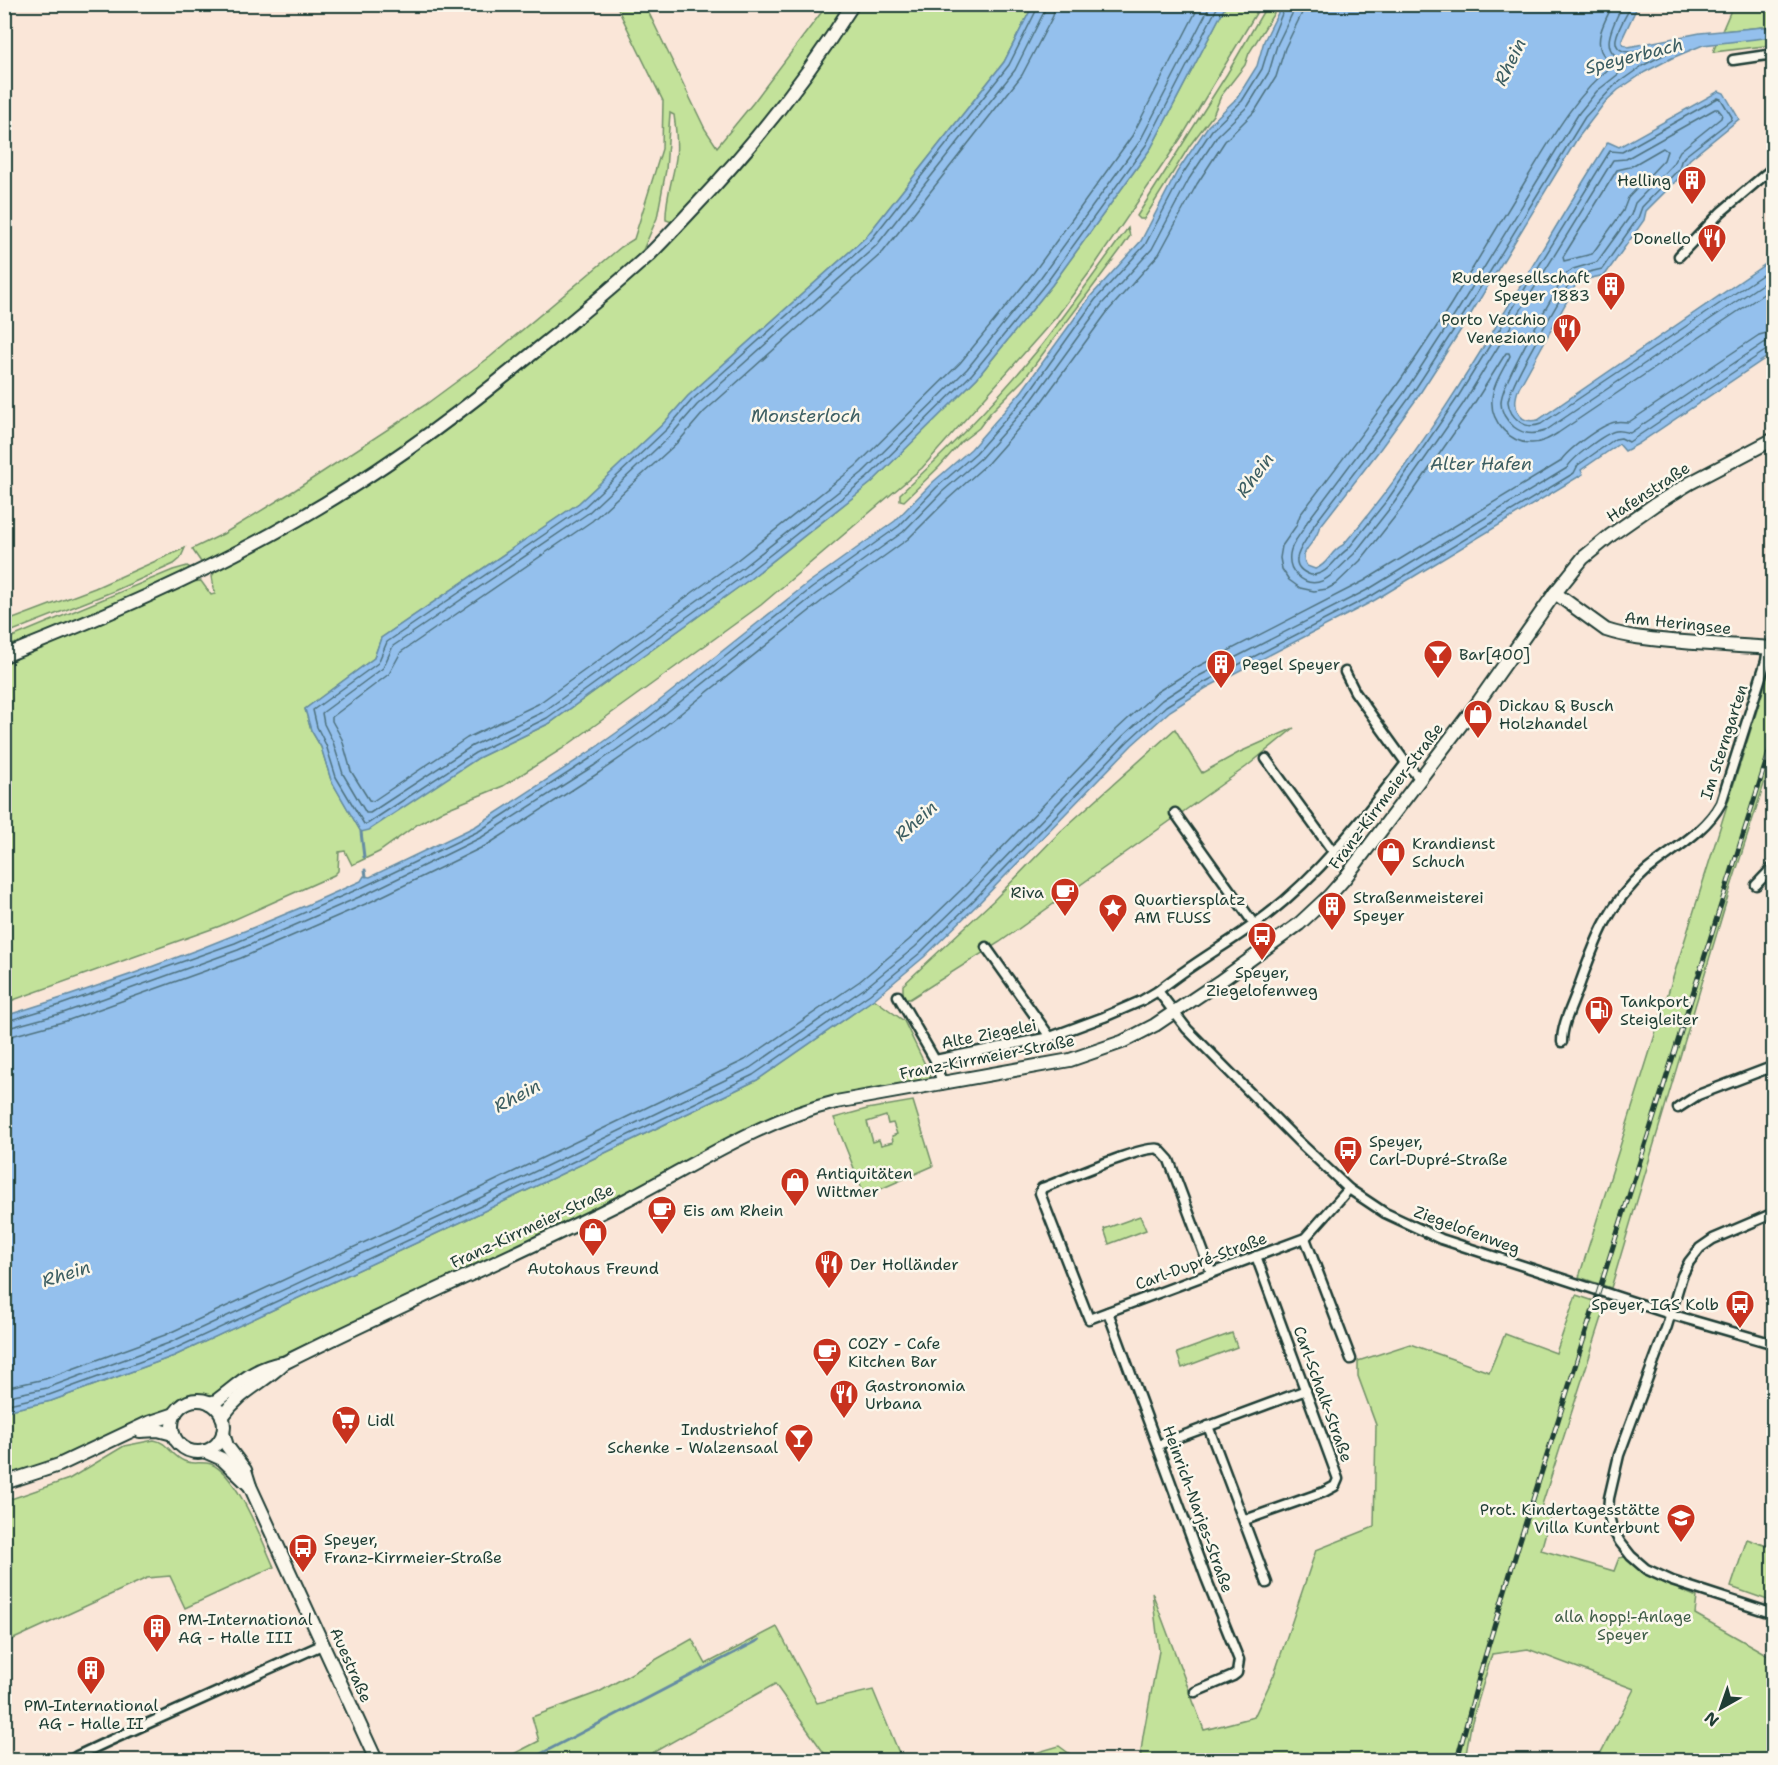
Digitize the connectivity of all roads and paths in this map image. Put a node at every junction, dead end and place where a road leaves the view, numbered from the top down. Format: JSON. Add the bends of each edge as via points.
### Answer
{"nodes":[{"id":1,"x":853,"y":4,"type":"edge"},
{"id":2,"x":1773,"y":54,"type":"edge"},
{"id":3,"x":1733,"y":60,"type":"dead end"},
{"id":4,"x":1773,"y":167,"type":"edge"},
{"id":5,"x":1679,"y":256,"type":"dead end"},
{"id":6,"x":1773,"y":439,"type":"edge"},
{"id":7,"x":1555,"y":593,"type":"junction"},
{"id":8,"x":1771,"y":648,"type":"edge"},
{"id":9,"x":4,"y":656,"type":"edge"},
{"id":10,"x":1345,"y":672,"type":"dead end"},
{"id":11,"x":1266,"y":759,"type":"dead end"},
{"id":12,"x":1406,"y":763,"type":"junction"},
{"id":13,"x":1420,"y":779,"type":"junction"},
{"id":14,"x":1174,"y":813,"type":"dead end"},
{"id":15,"x":1334,"y":853,"type":"junction"},
{"id":16,"x":1773,"y":866,"type":"edge"},
{"id":17,"x":1756,"y":885,"type":"dead end"},
{"id":18,"x":1254,"y":924,"type":"junction"},
{"id":19,"x":986,"y":948,"type":"dead end"},
{"id":20,"x":1158,"y":991,"type":"junction"},
{"id":21,"x":898,"y":996,"type":"dead end"},
{"id":22,"x":1174,"y":1013,"type":"junction"},
{"id":23,"x":1050,"y":1037,"type":"junction"},
{"id":24,"x":1563,"y":1042,"type":"dead end"},
{"id":25,"x":935,"y":1060,"type":"junction"},
{"id":26,"x":1773,"y":1066,"type":"edge"},
{"id":27,"x":942,"y":1084,"type":"junction"},
{"id":28,"x":1678,"y":1108,"type":"dead end"},
{"id":29,"x":1349,"y":1189,"type":"junction"},
{"id":30,"x":1773,"y":1213,"type":"edge"},
{"id":31,"x":1305,"y":1238,"type":"junction"},
{"id":32,"x":1256,"y":1256,"type":"junction"},
{"id":33,"x":1211,"y":1272,"type":"junction"},
{"id":34,"x":1108,"y":1312,"type":"junction"},
{"id":35,"x":1670,"y":1314,"type":"junction"},
{"id":36,"x":1773,"y":1344,"type":"edge"},
{"id":37,"x":1351,"y":1359,"type":"dead end"},
{"id":38,"x":284,"y":1363,"type":"junction"},
{"id":39,"x":1306,"y":1390,"type":"junction"},
{"id":40,"x":210,"y":1403,"type":"junction"},
{"id":41,"x":175,"y":1414,"type":"junction"},
{"id":42,"x":222,"y":1417,"type":"junction"},
{"id":43,"x":1208,"y":1426,"type":"junction"},
{"id":44,"x":130,"y":1432,"type":"junction"},
{"id":45,"x":223,"y":1433,"type":"junction"},
{"id":46,"x":173,"y":1434,"type":"junction"},
{"id":47,"x":1158,"y":1445,"type":"junction"},
{"id":48,"x":204,"y":1451,"type":"junction"},
{"id":49,"x":4,"y":1483,"type":"edge"},
{"id":50,"x":250,"y":1486,"type":"junction"},
{"id":51,"x":1245,"y":1520,"type":"junction"},
{"id":52,"x":1267,"y":1583,"type":"dead end"},
{"id":53,"x":1773,"y":1614,"type":"edge"},
{"id":54,"x":324,"y":1644,"type":"junction"},
{"id":55,"x":1195,"y":1692,"type":"dead end"},
{"id":56,"x":72,"y":1761,"type":"edge"},
{"id":57,"x":376,"y":1761,"type":"edge"}],
"edges":[{"from":1,"to":9,"type":"street","via":[[797,88],[758,137],[652,252],[466,408],[378,471],[255,543],[129,605]]},
{"from":2,"to":3,"type":"street"},
{"from":4,"to":5,"type":"street","via":[[1721,212]]},
{"from":6,"to":7,"type":"street","name":"Hafenstraße","via":[[1690,483],[1611,535],[1583,558]]},
{"from":7,"to":8,"type":"street","name":"Am Heringsee","via":[[1615,633],[1698,644]]},
{"from":7,"to":13,"type":"street","name":"Franz-Kirrmeier-Straße"},
{"from":8,"to":24,"type":"street","name":"Im Sterngarten","via":[[1721,803],[1708,822],[1641,877],[1611,911],[1592,948],[1564,1027]]},
{"from":10,"to":12,"type":"street"},
{"from":11,"to":15,"type":"street"},
{"from":12,"to":13,"type":"street"},
{"from":12,"to":15,"type":"street","name":"Alte Ziegelei"},
{"from":13,"to":22,"type":"street","name":"Franz-Kirrmeier-Straße","via":[[1329,897],[1299,924]]},
{"from":14,"to":18,"type":"street"},
{"from":15,"to":18,"type":"street","name":"Alte Ziegelei"},
{"from":16,"to":17,"type":"street"},
{"from":18,"to":20,"type":"street","name":"Alte Ziegelei"},
{"from":19,"to":23,"type":"street","name":"Alte Ziegelei"},
{"from":20,"to":22,"type":"street"},
{"from":20,"to":23,"type":"street","name":"Alte Ziegelei"},
{"from":21,"to":25,"type":"street","name":"Alte Ziegelei"},
{"from":22,"to":27,"type":"street","name":"Franz-Kirrmeier-Straße","via":[[1122,1042],[1070,1060]]},
{"from":22,"to":29,"type":"street","name":"Ziegelofenweg"},
{"from":23,"to":25,"type":"street","name":"Alte Ziegelei"},
{"from":25,"to":27,"type":"street"},
{"from":26,"to":28,"type":"street","via":[[1698,1095]]},
{"from":27,"to":38,"type":"street","name":"Franz-Kirrmeier-Straße","via":[[836,1102],[786,1118],[626,1200]]},
{"from":29,"to":31,"type":"street","name":"Carl-Dupré-Straße"},
{"from":29,"to":35,"type":"street","name":"Ziegelofenweg","via":[[1385,1213],[1441,1239]]},
{"from":30,"to":35,"type":"street","via":[[1700,1248],[1682,1276]]},
{"from":31,"to":32,"type":"street","name":"Carl-Dupré-Straße"},
{"from":31,"to":37,"type":"street"},
{"from":32,"to":33,"type":"street","name":"Carl-Dupré-Straße"},
{"from":32,"to":39,"type":"street","name":"Carl-Schalk-Straße"},
{"from":33,"to":34,"type":"street","name":"Carl-Dupré-Straße"},
{"from":33,"to":34,"type":"street","via":[[1169,1160],[1159,1149],[1124,1156],[1042,1188],[1040,1193],[1089,1319]]},
{"from":34,"to":47,"type":"street","name":"Heinrich-Narjes-Straße"},
{"from":35,"to":36,"type":"street","name":"Ziegelofenweg"},
{"from":35,"to":53,"type":"street","via":[[1613,1479],[1608,1512],[1612,1528],[1631,1556],[1656,1574]]},
{"from":38,"to":40,"type":"street","name":"Franz-Kirrmeier-Straße","via":[[266,1366]]},
{"from":38,"to":42,"type":"street","name":"Franz-Kirrmeier-Straße","via":[[242,1394]]},
{"from":39,"to":43,"type":"street"},
{"from":39,"to":51,"type":"street","name":"Carl-Schalk-Straße","via":[[1338,1476],[1335,1486]]},
{"from":40,"to":41,"type":"street","name":"Franz-Kirrmeier-Straße","via":[[187,1402]]},
{"from":40,"to":42,"type":"street"},
{"from":41,"to":44,"type":"street","name":"Franz-Kirrmeier-Straße"},
{"from":41,"to":46,"type":"street"},
{"from":42,"to":45,"type":"street"},
{"from":43,"to":47,"type":"street"},
{"from":43,"to":51,"type":"street"},
{"from":44,"to":46,"type":"street","name":"Franz-Kirrmeier-Straße","via":[[158,1430]]},
{"from":44,"to":49,"type":"street","name":"Franz-Kirrmeier-Straße","via":[[59,1465]]},
{"from":45,"to":48,"type":"street","via":[[214,1447]]},
{"from":45,"to":50,"type":"street","name":"Auestraße"},
{"from":46,"to":48,"type":"street","via":[[183,1448]]},
{"from":47,"to":55,"type":"street","name":"Heinrich-Narjes-Straße","via":[[1239,1660],[1233,1676]]},
{"from":48,"to":50,"type":"street","name":"Auestraße","via":[[222,1459]]},
{"from":50,"to":54,"type":"street","name":"Auestraße"},
{"from":51,"to":52,"type":"street"},
{"from":54,"to":56,"type":"street"},
{"from":54,"to":57,"type":"street","name":"Auestraße"}]}
